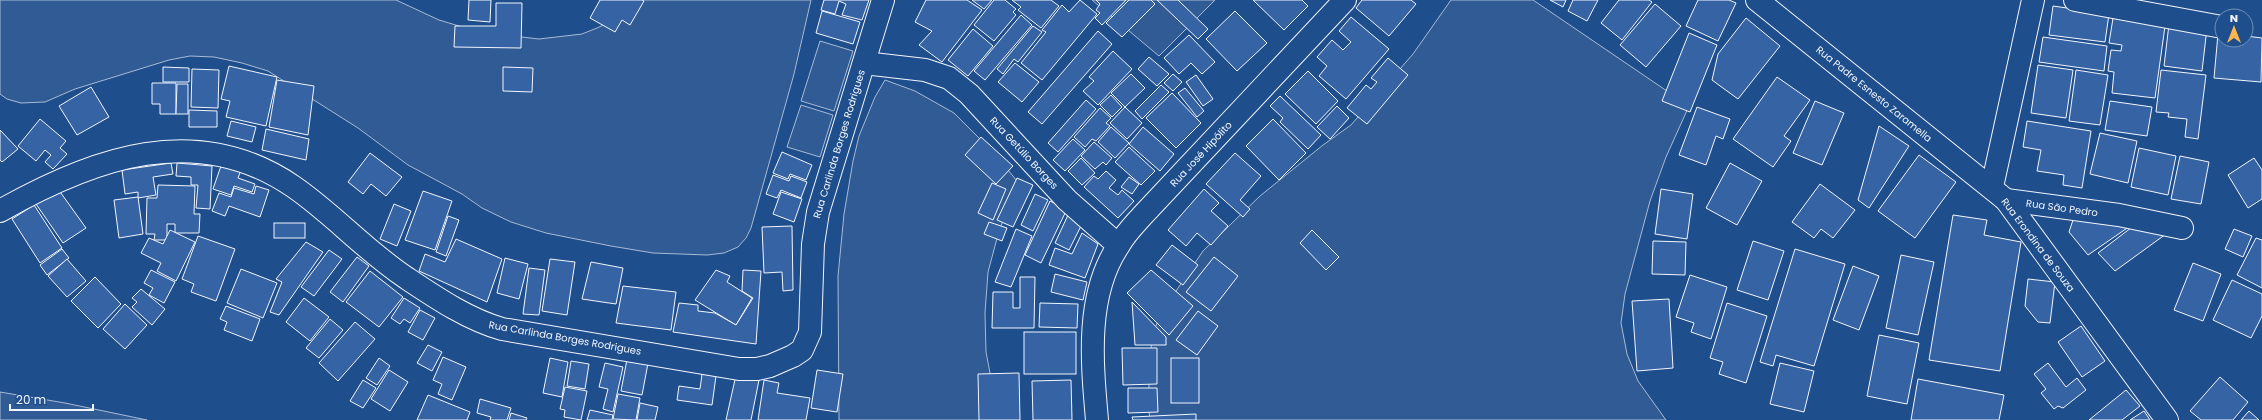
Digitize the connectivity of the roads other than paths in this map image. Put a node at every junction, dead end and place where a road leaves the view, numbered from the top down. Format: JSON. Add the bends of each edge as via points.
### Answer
{"nodes":[{"id":1,"x":883,"y":0,"type":"edge"},
{"id":2,"x":1345,"y":0,"type":"edge"},
{"id":3,"x":1757,"y":0,"type":"edge"},
{"id":4,"x":2033,"y":0,"type":"edge"},
{"id":5,"x":2075,"y":0,"type":"edge"},
{"id":6,"x":2214,"y":26,"type":"edge"},
{"id":7,"x":873,"y":64,"type":"junction"},
{"id":8,"x":1999,"y":194,"type":"junction"},
{"id":9,"x":0,"y":211,"type":"edge"},
{"id":10,"x":2182,"y":228,"type":"dead end"},
{"id":11,"x":1118,"y":245,"type":"junction"},
{"id":12,"x":1097,"y":420,"type":"edge"},
{"id":13,"x":2167,"y":420,"type":"edge"}],
"edges":[{"from":1,"to":7,"type":"street","name":"Rua Carlinda Borges Rodrigues"},
{"from":2,"to":11,"type":"street","name":"Rua José Hipólito"},
{"from":3,"to":8,"type":"street","name":"Rua Padre Esnesto Zaramella"},
{"from":4,"to":8,"type":"street"},
{"from":5,"to":6,"type":"street"},
{"from":7,"to":9,"type":"street","name":"Rua Carlinda Borges Rodrigues","via":[[818,212],[812,250],[811,318],[807,342],[802,350],[793,356],[757,369],[701,363],[516,332],[485,324],[451,306],[387,265],[295,188],[247,162],[230,157],[184,151],[138,154],[83,170],[36,190]]},
{"from":7,"to":11,"type":"street","name":"Rua Getúlio Borges","via":[[925,70],[949,78],[970,94],[1067,200]]},
{"from":8,"to":10,"type":"street","name":"Rua São Pedro"},
{"from":8,"to":13,"type":"street","name":"Rua Erondina de Souza"},
{"from":11,"to":12,"type":"street","name":"Rua José Hipólito","via":[[1099,291],[1094,329]]}]}
